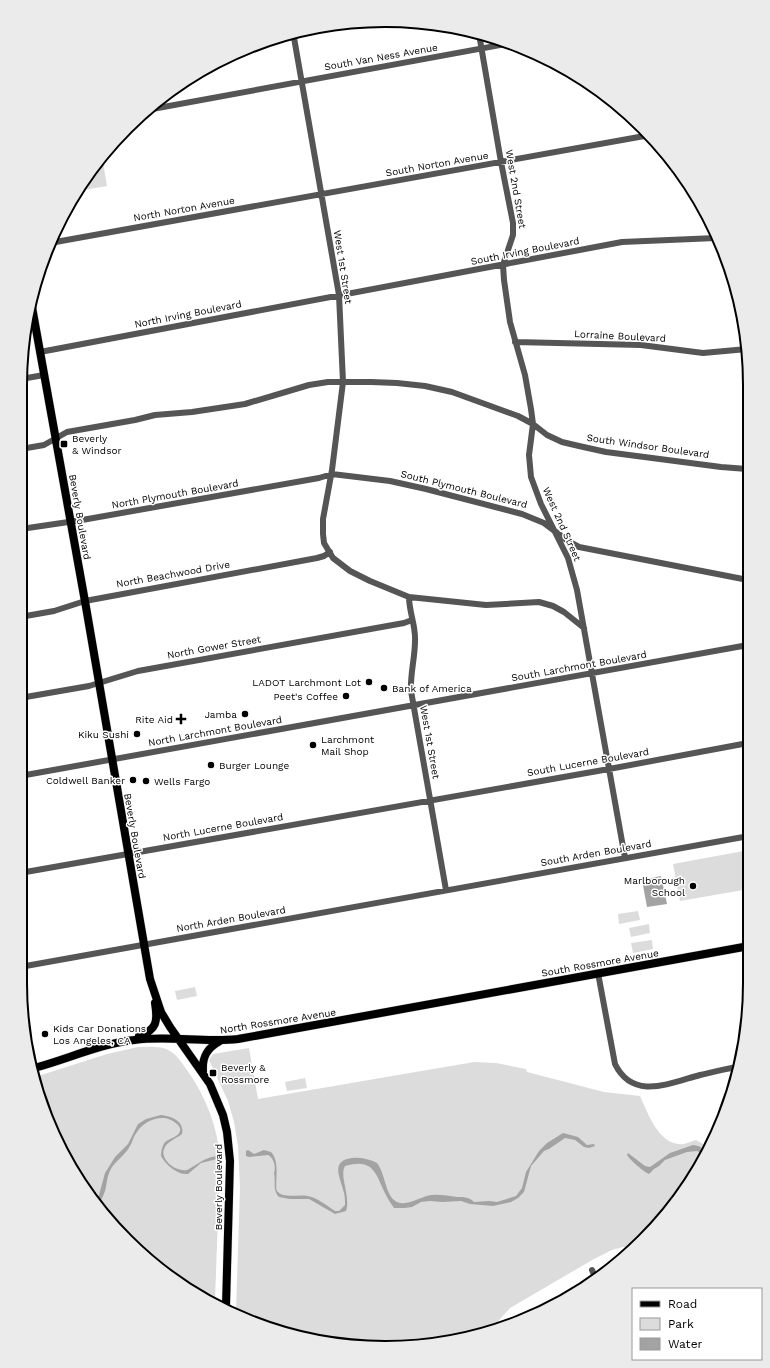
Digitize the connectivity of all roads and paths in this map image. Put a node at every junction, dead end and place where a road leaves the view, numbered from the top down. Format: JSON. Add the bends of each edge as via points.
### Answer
{"nodes":[{"id":1,"x":293,"y":39,"type":"edge"},
{"id":2,"x":480,"y":40,"type":"edge"},
{"id":3,"x":498,"y":45,"type":"edge"},
{"id":4,"x":481,"y":48,"type":"junction"},
{"id":5,"x":301,"y":82,"type":"junction"},
{"id":6,"x":159,"y":108,"type":"edge"},
{"id":7,"x":642,"y":136,"type":"edge"},
{"id":8,"x":501,"y":162,"type":"junction"},
{"id":9,"x":322,"y":195,"type":"junction"},
{"id":10,"x":711,"y":238,"type":"edge"},
{"id":11,"x":57,"y":242,"type":"edge"},
{"id":12,"x":503,"y":265,"type":"junction"},
{"id":13,"x":339,"y":295,"type":"junction"},
{"id":14,"x":34,"y":317,"type":"edge"},
{"id":15,"x":515,"y":342,"type":"junction"},
{"id":16,"x":741,"y":351,"type":"edge"},
{"id":17,"x":40,"y":352,"type":"junction"},
{"id":18,"x":44,"y":375,"type":"junction"},
{"id":19,"x":27,"y":378,"type":"edge"},
{"id":20,"x":343,"y":382,"type":"junction"},
{"id":21,"x":532,"y":424,"type":"junction"},
{"id":22,"x":55,"y":439,"type":"junction"},
{"id":23,"x":27,"y":448,"type":"edge"},
{"id":24,"x":743,"y":468,"type":"edge"},
{"id":25,"x":332,"y":474,"type":"junction"},
{"id":26,"x":71,"y":522,"type":"junction"},
{"id":27,"x":27,"y":528,"type":"edge"},
{"id":28,"x":555,"y":532,"type":"junction"},
{"id":29,"x":330,"y":552,"type":"junction"},
{"id":30,"x":743,"y":579,"type":"edge"},
{"id":31,"x":409,"y":597,"type":"junction"},
{"id":32,"x":84,"y":601,"type":"junction"},
{"id":33,"x":27,"y":616,"type":"edge"},
{"id":34,"x":412,"y":620,"type":"junction"},
{"id":35,"x":584,"y":628,"type":"junction"},
{"id":36,"x":743,"y":646,"type":"edge"},
{"id":37,"x":592,"y":674,"type":"junction"},
{"id":38,"x":99,"y":683,"type":"junction"},
{"id":39,"x":27,"y":697,"type":"edge"},
{"id":40,"x":413,"y":706,"type":"junction"},
{"id":41,"x":743,"y":744,"type":"edge"},
{"id":42,"x":112,"y":760,"type":"junction"},
{"id":43,"x":609,"y":769,"type":"junction"},
{"id":44,"x":27,"y":775,"type":"edge"},
{"id":45,"x":430,"y":800,"type":"junction"},
{"id":46,"x":743,"y":837,"type":"edge"},
{"id":47,"x":128,"y":854,"type":"junction"},
{"id":48,"x":625,"y":858,"type":"junction"},
{"id":49,"x":27,"y":872,"type":"edge"},
{"id":50,"x":446,"y":890,"type":"junction"},
{"id":51,"x":144,"y":945,"type":"junction"},
{"id":52,"x":743,"y":947,"type":"edge"},
{"id":53,"x":27,"y":966,"type":"edge"},
{"id":54,"x":598,"y":973,"type":"junction"},
{"id":55,"x":150,"y":979,"type":"junction"},
{"id":56,"x":455,"y":1000,"type":"joint"},
{"id":57,"x":179,"y":1039,"type":"junction"},
{"id":58,"x":222,"y":1040,"type":"junction"},
{"id":59,"x":124,"y":1041,"type":"junction"},
{"id":60,"x":37,"y":1067,"type":"edge"},
{"id":61,"x":733,"y":1068,"type":"edge"},
{"id":62,"x":203,"y":1071,"type":"junction"},
{"id":63,"x":592,"y":1270,"type":"dead end"},
{"id":64,"x":594,"y":1274,"type":"edge"},
{"id":65,"x":226,"y":1304,"type":"edge"}],
"edges":[{"from":1,"to":5,"type":"street","name":"West 1st Street"},
{"from":2,"to":4,"type":"street","name":"West 2nd Street"},
{"from":3,"to":4,"type":"street","name":"South Van Ness Avenue"},
{"from":4,"to":5,"type":"street","name":"South Van Ness Avenue"},
{"from":4,"to":8,"type":"street","name":"West 2nd Street"},
{"from":5,"to":6,"type":"street","name":"South Van Ness Avenue"},
{"from":5,"to":9,"type":"street","name":"West 1st Street"},
{"from":7,"to":8,"type":"street","name":"South Norton Avenue"},
{"from":8,"to":9,"type":"street","name":"South Norton Avenue"},
{"from":8,"to":12,"type":"street","name":"West 2nd Street","via":[[514,223]]},
{"from":9,"to":11,"type":"street","name":"North Norton Avenue"},
{"from":9,"to":13,"type":"street","name":"West 1st Street"},
{"from":10,"to":12,"type":"street","name":"South Irving Boulevard","via":[[622,242]]},
{"from":12,"to":13,"type":"street","name":"South Irving Boulevard"},
{"from":12,"to":15,"type":"street","name":"West 2nd Street"},
{"from":13,"to":17,"type":"street","name":"North Irving Boulevard"},
{"from":13,"to":20,"type":"street","name":"West 1st Street"},
{"from":14,"to":17,"type":"main road","name":"Beverly Boulevard"},
{"from":15,"to":16,"type":"street","name":"Lorraine Boulevard","via":[[641,345],[703,353]]},
{"from":15,"to":21,"type":"street","name":"West 2nd Street","via":[[525,375]]},
{"from":17,"to":18,"type":"main road","name":"Beverly Boulevard"},
{"from":18,"to":19,"type":"street"},
{"from":18,"to":22,"type":"main road","name":"Beverly Boulevard"},
{"from":20,"to":21,"type":"street","name":"South Windsor Boulevard","via":[[425,386],[452,392],[518,416]]},
{"from":20,"to":22,"type":"street","name":"South Windsor Boulevard","via":[[309,385],[229,407],[155,415],[67,432]]},
{"from":20,"to":25,"type":"street","name":"West 1st Street"},
{"from":21,"to":24,"type":"street","name":"South Windsor Boulevard","via":[[562,442],[606,452]]},
{"from":21,"to":28,"type":"street","name":"West 2nd Street","via":[[529,455],[531,477]]},
{"from":22,"to":23,"type":"street","name":"South Windsor Boulevard","via":[[44,445]]},
{"from":22,"to":26,"type":"main road","name":"Beverly Boulevard"},
{"from":25,"to":26,"type":"street","name":"North Plymouth Boulevard"},
{"from":25,"to":28,"type":"street","name":"South Plymouth Boulevard","via":[[390,481],[522,514],[544,523]]},
{"from":25,"to":29,"type":"street","name":"West 1st Street","via":[[322,534]]},
{"from":26,"to":27,"type":"street","name":"North Plymouth Boulevard"},
{"from":26,"to":32,"type":"main road","name":"Beverly Boulevard"},
{"from":28,"to":30,"type":"street","name":"South Plymouth Boulevard","via":[[578,547]]},
{"from":28,"to":35,"type":"street","name":"West 2nd Street","via":[[568,558],[578,590]]},
{"from":29,"to":31,"type":"street","name":"West 1st Street","via":[[341,565],[359,576]]},
{"from":29,"to":32,"type":"street","name":"North Beachwood Drive","via":[[318,558]]},
{"from":31,"to":34,"type":"street","name":"West 1st Street"},
{"from":31,"to":35,"type":"street","name":"West 1st Street","via":[[486,605],[539,602],[564,612]]},
{"from":32,"to":33,"type":"street","name":"North Beachwood Drive","via":[[54,611]]},
{"from":32,"to":38,"type":"main road","name":"Beverly Boulevard"},
{"from":34,"to":38,"type":"street","name":"North Gower Street","via":[[138,671]]},
{"from":34,"to":40,"type":"street","name":"West 1st Street","via":[[416,639],[410,684]]},
{"from":35,"to":37,"type":"street","name":"West 2nd Street"},
{"from":36,"to":37,"type":"street","name":"South Larchmont Boulevard"},
{"from":37,"to":40,"type":"street","name":"South Larchmont Boulevard"},
{"from":37,"to":43,"type":"street","name":"West 2nd Street"},
{"from":38,"to":39,"type":"street","name":"North Gower Street"},
{"from":38,"to":42,"type":"main road","name":"Beverly Boulevard"},
{"from":40,"to":42,"type":"street","name":"North Larchmont Boulevard"},
{"from":40,"to":45,"type":"street","name":"West 1st Street"},
{"from":41,"to":43,"type":"street","name":"South Lucerne Boulevard"},
{"from":42,"to":44,"type":"street","name":"North Larchmont Boulevard"},
{"from":42,"to":47,"type":"main road","name":"Beverly Boulevard"},
{"from":43,"to":45,"type":"street","name":"South Lucerne Boulevard"},
{"from":43,"to":48,"type":"street","name":"West 2nd Street"},
{"from":45,"to":47,"type":"street","name":"North Lucerne Boulevard"},
{"from":45,"to":50,"type":"street","name":"West 1st Street"},
{"from":46,"to":48,"type":"street","name":"South Arden Boulevard"},
{"from":47,"to":49,"type":"street","name":"North Lucerne Boulevard"},
{"from":47,"to":51,"type":"main road","name":"Beverly Boulevard"},
{"from":48,"to":50,"type":"street","name":"South Arden Boulevard"},
{"from":50,"to":51,"type":"street","name":"North Arden Boulevard"},
{"from":51,"to":53,"type":"street","name":"North Arden Boulevard"},
{"from":51,"to":55,"type":"main road","name":"Beverly Boulevard"},
{"from":52,"to":54,"type":"main road","name":"South Rossmore Avenue"},
{"from":54,"to":56,"type":"main road","name":"South Rossmore Avenue"},
{"from":54,"to":61,"type":"street","via":[[615,1064],[627,1080],[640,1086],[659,1086]]},
{"from":55,"to":57,"type":"main road","name":"Beverly Boulevard","via":[[162,1012]]},
{"from":55,"to":59,"type":"main road","via":[[156,1012],[155,1024],[148,1032]]},
{"from":56,"to":58,"type":"main road","name":"North Rossmore Avenue"},
{"from":57,"to":58,"type":"main road","name":"North Rossmore Avenue"},
{"from":57,"to":59,"type":"main road","name":"North Rossmore Avenue"},
{"from":57,"to":62,"type":"main road","name":"Beverly Boulevard"},
{"from":58,"to":62,"type":"main road","via":[[206,1053]]},
{"from":59,"to":60,"type":"main road","name":"North Rossmore Avenue"},
{"from":62,"to":65,"type":"main road","name":"Beverly Boulevard","via":[[219,1104],[229,1150]]},
{"from":63,"to":64,"type":"street"}]}
